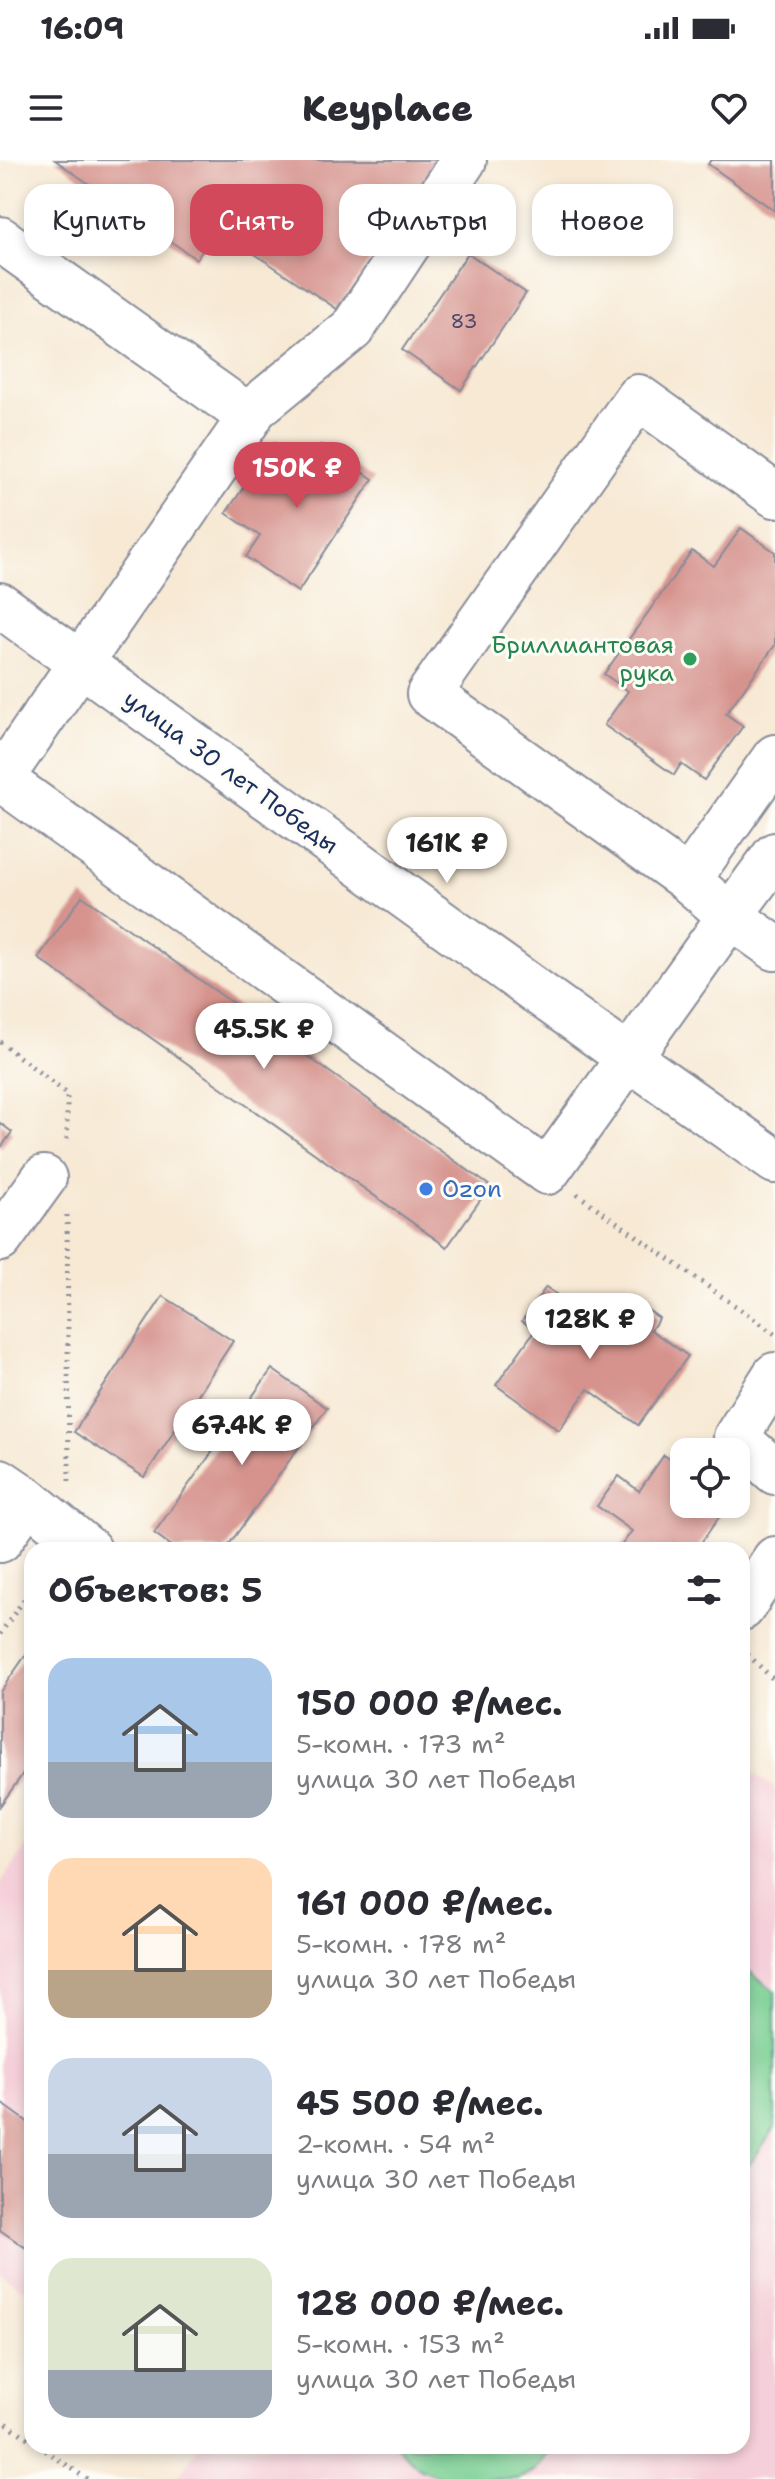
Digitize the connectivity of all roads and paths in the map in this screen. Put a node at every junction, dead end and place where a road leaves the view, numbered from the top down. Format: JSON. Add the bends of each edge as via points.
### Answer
{"nodes":[{"id":1,"x":464,"y":160,"type":"edge"},
{"id":2,"x":0,"y":239,"type":"edge"},
{"id":3,"x":247,"y":415,"type":"junction"},
{"id":4,"x":775,"y":495,"type":"edge"},
{"id":5,"x":0,"y":605,"type":"edge"},
{"id":6,"x":81,"y":663,"type":"junction"},
{"id":7,"x":775,"y":757,"type":"edge"},
{"id":8,"x":0,"y":779,"type":"edge"},
{"id":9,"x":775,"y":855,"type":"edge"},
{"id":10,"x":688,"y":880,"type":"junction"},
{"id":11,"x":730,"y":916,"type":"junction"},
{"id":12,"x":775,"y":948,"type":"edge"},
{"id":13,"x":0,"y":1042,"type":"edge"},
{"id":14,"x":629,"y":1058,"type":"junction"},
{"id":15,"x":775,"y":1161,"type":"edge"},
{"id":16,"x":547,"y":1172,"type":"junction"},
{"id":17,"x":59,"y":1179,"type":"junction"},
{"id":18,"x":0,"y":1239,"type":"edge"},
{"id":19,"x":775,"y":1334,"type":"edge"},
{"id":20,"x":775,"y":1375,"type":"edge"},
{"id":21,"x":775,"y":1472,"type":"edge"},
{"id":22,"x":14,"y":1490,"type":"edge"},
{"id":23,"x":0,"y":1540,"type":"edge"},
{"id":24,"x":79,"y":1542,"type":"edge"},
{"id":25,"x":775,"y":1559,"type":"edge"},
{"id":26,"x":750,"y":1596,"type":"edge"},
{"id":27,"x":24,"y":1600,"type":"edge"},
{"id":28,"x":0,"y":1634,"type":"edge"},
{"id":29,"x":750,"y":1657,"type":"edge"},
{"id":30,"x":775,"y":1681,"type":"edge"},
{"id":31,"x":0,"y":2419,"type":"edge"},
{"id":32,"x":24,"y":2436,"type":"edge"},
{"id":33,"x":51,"y":2454,"type":"edge"},
{"id":34,"x":87,"y":2479,"type":"edge"}],
"edges":[{"from":1,"to":3,"type":"street","via":[[352,329]]},
{"from":2,"to":3,"type":"street"},
{"from":3,"to":6,"type":"street"},
{"from":4,"to":10,"type":"street","via":[[638,397],[429,694]]},
{"from":5,"to":6,"type":"street","name":"улица 30 лет Победы"},
{"from":6,"to":8,"type":"street"},
{"from":6,"to":14,"type":"street","name":"улица 30 лет Победы"},
{"from":7,"to":10,"type":"street"},
{"from":8,"to":16,"type":"street"},
{"from":9,"to":11,"type":"street"},
{"from":10,"to":11,"type":"street"},
{"from":11,"to":12,"type":"street"},
{"from":11,"to":14,"type":"street"},
{"from":13,"to":17,"type":"path","via":[[67,1094]]},
{"from":14,"to":15,"type":"street","name":"улица 30 лет Победы"},
{"from":14,"to":16,"type":"street"},
{"from":16,"to":19,"type":"path"},
{"from":17,"to":18,"type":"street"},
{"from":17,"to":24,"type":"path"},
{"from":20,"to":21,"type":"street","via":[[736,1437]]},
{"from":22,"to":23,"type":"street"},
{"from":22,"to":24,"type":"street"},
{"from":25,"to":26,"type":"street"},
{"from":27,"to":28,"type":"path"},
{"from":29,"to":30,"type":"path"},
{"from":31,"to":32,"type":"path"},
{"from":33,"to":34,"type":"path"}]}
